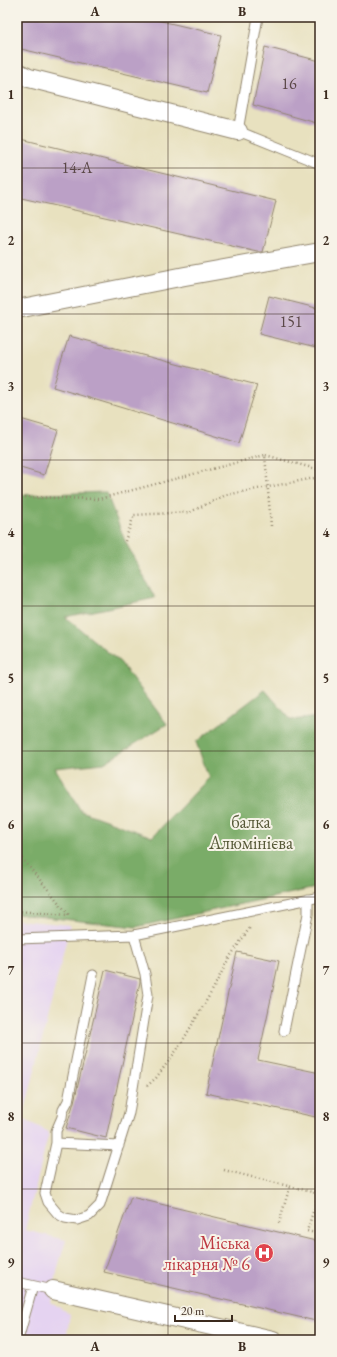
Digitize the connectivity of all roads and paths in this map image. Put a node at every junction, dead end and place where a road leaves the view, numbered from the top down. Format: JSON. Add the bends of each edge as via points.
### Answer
{"nodes":[{"id":1,"x":258,"y":17,"type":"edge"},
{"id":2,"x":300,"y":17,"type":"edge"},
{"id":3,"x":320,"y":22,"type":"edge"},
{"id":4,"x":17,"y":72,"type":"edge"},
{"id":5,"x":238,"y":131,"type":"junction"},
{"id":6,"x":320,"y":164,"type":"edge"},
{"id":7,"x":320,"y":252,"type":"edge"},
{"id":8,"x":17,"y":309,"type":"edge"},
{"id":9,"x":265,"y":455,"type":"junction"},
{"id":10,"x":320,"y":470,"type":"edge"},
{"id":11,"x":320,"y":477,"type":"edge"},
{"id":12,"x":268,"y":487,"type":"junction"},
{"id":13,"x":17,"y":497,"type":"edge"},
{"id":14,"x":271,"y":526,"type":"dead end"},
{"id":15,"x":125,"y":541,"type":"dead end"},
{"id":16,"x":17,"y":852,"type":"edge"},
{"id":17,"x":320,"y":897,"type":"edge"},
{"id":18,"x":308,"y":900,"type":"junction"},
{"id":19,"x":17,"y":911,"type":"edge"},
{"id":20,"x":252,"y":924,"type":"dead end"},
{"id":21,"x":134,"y":935,"type":"junction"},
{"id":22,"x":17,"y":939,"type":"edge"},
{"id":23,"x":93,"y":975,"type":"dead end"},
{"id":24,"x":284,"y":1031,"type":"dead end"},
{"id":25,"x":131,"y":1100,"type":"junction"},
{"id":26,"x":56,"y":1144,"type":"junction"},
{"id":27,"x":119,"y":1146,"type":"junction"},
{"id":28,"x":224,"y":1170,"type":"dead end"},
{"id":29,"x":290,"y":1186,"type":"junction"},
{"id":30,"x":319,"y":1193,"type":"edge"},
{"id":31,"x":279,"y":1223,"type":"dead end"},
{"id":32,"x":320,"y":1234,"type":"edge"},
{"id":33,"x":17,"y":1282,"type":"edge"},
{"id":34,"x":33,"y":1286,"type":"junction"},
{"id":35,"x":53,"y":1290,"type":"joint"},
{"id":36,"x":18,"y":1340,"type":"edge"},
{"id":37,"x":273,"y":1340,"type":"edge"}],
"edges":[{"from":1,"to":5,"type":"lane"},
{"from":2,"to":3,"type":"path"},
{"from":4,"to":5,"type":"street","via":[[29,78]]},
{"from":5,"to":6,"type":"lane"},
{"from":7,"to":8,"type":"street"},
{"from":9,"to":10,"type":"path"},
{"from":9,"to":12,"type":"path"},
{"from":9,"to":13,"type":"path","via":[[99,499]]},
{"from":11,"to":12,"type":"path"},
{"from":12,"to":14,"type":"path"},
{"from":12,"to":15,"type":"path","via":[[226,495],[190,512],[134,515]]},
{"from":16,"to":19,"type":"path","via":[[69,915]]},
{"from":17,"to":18,"type":"lane"},
{"from":18,"to":21,"type":"lane"},
{"from":18,"to":24,"type":"lane","via":[[308,914]]},
{"from":20,"to":25,"type":"path","via":[[229,958],[179,1047],[156,1078]]},
{"from":21,"to":22,"type":"lane"},
{"from":21,"to":25,"type":"lane","via":[[146,974],[148,995]]},
{"from":23,"to":26,"type":"lane","via":[[68,1101],[56,1131]]},
{"from":25,"to":27,"type":"lane"},
{"from":26,"to":27,"type":"lane"},
{"from":26,"to":27,"type":"lane","via":[[45,1194],[58,1214],[72,1220],[88,1216],[100,1205]]},
{"from":28,"to":29,"type":"path"},
{"from":29,"to":30,"type":"path"},
{"from":29,"to":31,"type":"path"},
{"from":30,"to":32,"type":"path","via":[[307,1231]]},
{"from":33,"to":34,"type":"lane"},
{"from":34,"to":35,"type":"lane"},
{"from":34,"to":36,"type":"lane"},
{"from":35,"to":37,"type":"street"}]}
